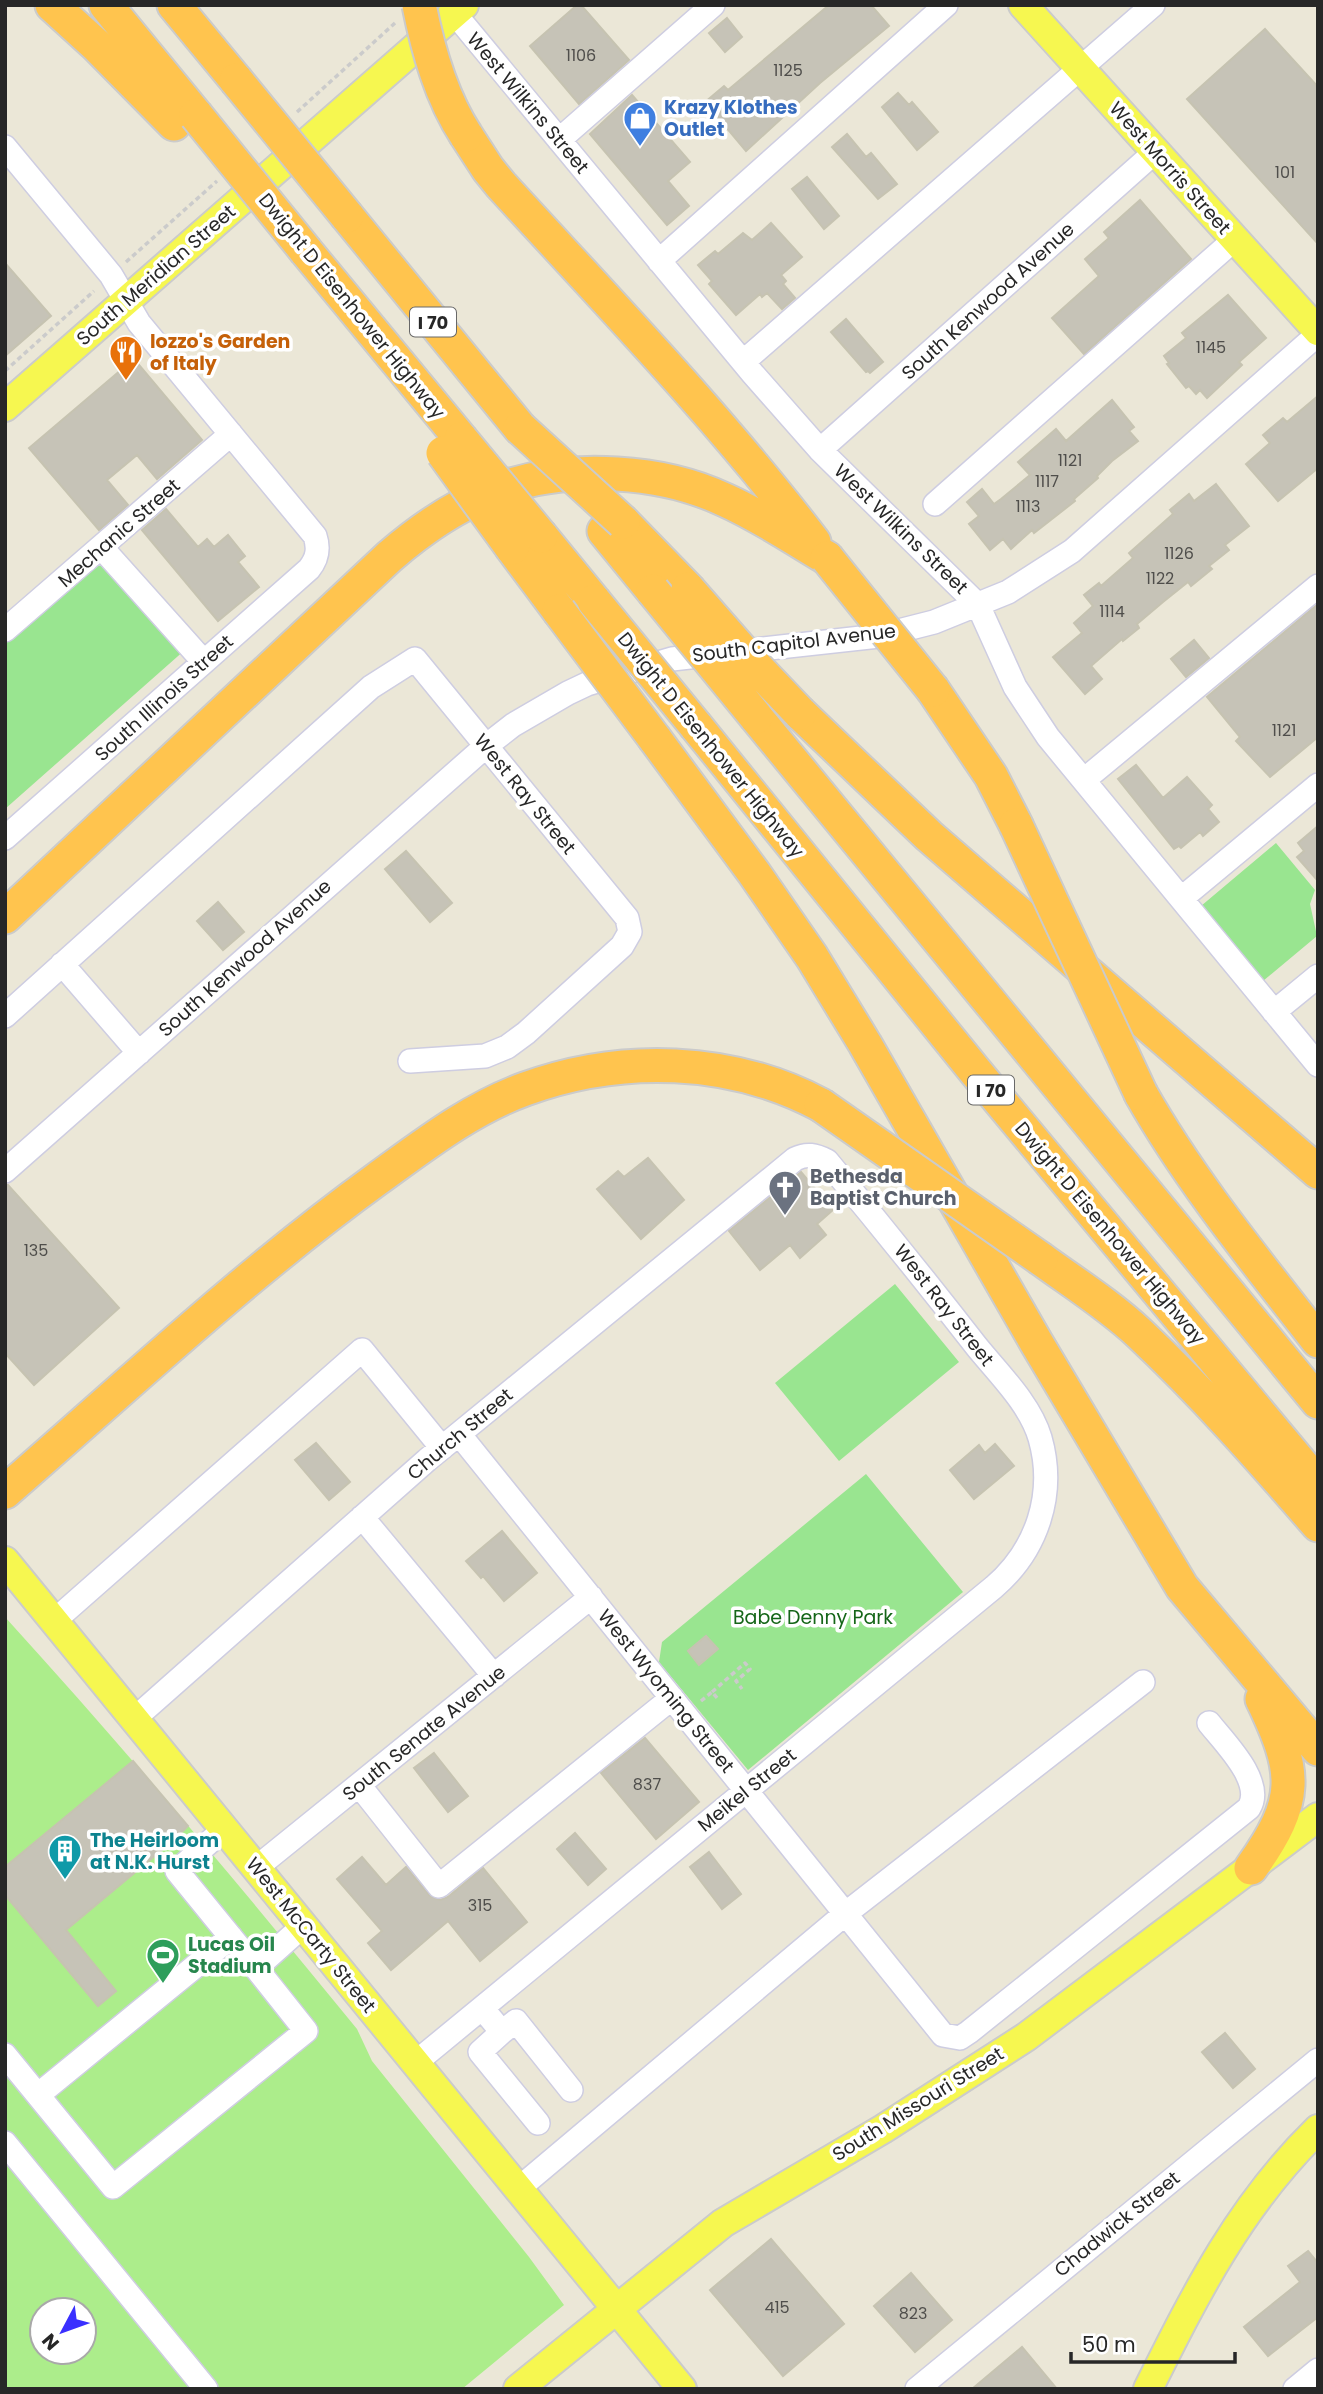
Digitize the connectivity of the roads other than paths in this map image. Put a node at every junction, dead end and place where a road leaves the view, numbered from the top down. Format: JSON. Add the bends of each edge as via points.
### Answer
{"nodes":[{"id":1,"x":52,"y":5,"type":"edge"},
{"id":2,"x":106,"y":5,"type":"edge"},
{"id":3,"x":174,"y":5,"type":"edge"},
{"id":4,"x":419,"y":5,"type":"edge"},
{"id":5,"x":713,"y":5,"type":"edge"},
{"id":6,"x":946,"y":5,"type":"edge"},
{"id":7,"x":1024,"y":5,"type":"edge"},
{"id":8,"x":1153,"y":5,"type":"edge"},
{"id":9,"x":459,"y":9,"type":"edge"},
{"id":10,"x":1081,"y":69,"type":"junction"},
{"id":11,"x":185,"y":119,"type":"junction"},
{"id":12,"x":559,"y":140,"type":"junction"},
{"id":13,"x":5,"y":147,"type":"edge"},
{"id":14,"x":1155,"y":152,"type":"junction"},
{"id":15,"x":1235,"y":239,"type":"junction"},
{"id":16,"x":659,"y":261,"type":"junction"},
{"id":17,"x":125,"y":303,"type":"junction"},
{"id":18,"x":1318,"y":333,"type":"edge"},
{"id":19,"x":743,"y":362,"type":"junction"},
{"id":20,"x":5,"y":407,"type":"edge"},
{"id":21,"x":231,"y":434,"type":"junction"},
{"id":22,"x":820,"y":450,"type":"junction"},
{"id":23,"x":935,"y":504,"type":"dead end"},
{"id":24,"x":612,"y":524,"type":"junction"},
{"id":25,"x":526,"y":542,"type":"junction"},
{"id":26,"x":102,"y":548,"type":"junction"},
{"id":27,"x":827,"y":558,"type":"junction"},
{"id":28,"x":1318,"y":586,"type":"edge"},
{"id":29,"x":978,"y":605,"type":"junction"},
{"id":30,"x":5,"y":630,"type":"edge"},
{"id":31,"x":204,"y":662,"type":"junction"},
{"id":32,"x":486,"y":746,"type":"junction"},
{"id":33,"x":1084,"y":780,"type":"junction"},
{"id":34,"x":1318,"y":785,"type":"edge"},
{"id":35,"x":5,"y":838,"type":"edge"},
{"id":36,"x":1182,"y":898,"type":"junction"},
{"id":37,"x":5,"y":917,"type":"edge"},
{"id":38,"x":62,"y":964,"type":"junction"},
{"id":39,"x":1318,"y":976,"type":"edge"},
{"id":40,"x":1275,"y":1012,"type":"junction"},
{"id":41,"x":5,"y":1016,"type":"edge"},
{"id":42,"x":139,"y":1053,"type":"junction"},
{"id":43,"x":410,"y":1061,"type":"dead end"},
{"id":44,"x":1318,"y":1065,"type":"edge"},
{"id":45,"x":795,"y":1158,"type":"joint"},
{"id":46,"x":5,"y":1171,"type":"edge"},
{"id":47,"x":1318,"y":1172,"type":"edge"},
{"id":48,"x":1318,"y":1341,"type":"edge"},
{"id":49,"x":1318,"y":1402,"type":"edge"},
{"id":50,"x":451,"y":1441,"type":"junction"},
{"id":51,"x":1280,"y":1459,"type":"junction"},
{"id":52,"x":1318,"y":1484,"type":"edge"},
{"id":53,"x":5,"y":1492,"type":"edge"},
{"id":54,"x":1045,"y":1492,"type":"joint"},
{"id":55,"x":362,"y":1517,"type":"junction"},
{"id":56,"x":1318,"y":1525,"type":"edge"},
{"id":57,"x":5,"y":1561,"type":"edge"},
{"id":58,"x":591,"y":1597,"type":"junction"},
{"id":59,"x":54,"y":1621,"type":"junction"},
{"id":60,"x":1241,"y":1656,"type":"junction"},
{"id":61,"x":494,"y":1676,"type":"junction"},
{"id":62,"x":1143,"y":1682,"type":"dead end"},
{"id":63,"x":672,"y":1698,"type":"junction"},
{"id":64,"x":134,"y":1718,"type":"junction"},
{"id":65,"x":1209,"y":1723,"type":"dead end"},
{"id":66,"x":1318,"y":1749,"type":"edge"},
{"id":67,"x":359,"y":1785,"type":"junction"},
{"id":68,"x":746,"y":1791,"type":"junction"},
{"id":69,"x":1318,"y":1817,"type":"edge"},
{"id":70,"x":224,"y":1829,"type":"junction"},
{"id":71,"x":256,"y":1868,"type":"junction"},
{"id":72,"x":1251,"y":1868,"type":"junction"},
{"id":73,"x":845,"y":1914,"type":"junction"},
{"id":74,"x":303,"y":1926,"type":"junction"},
{"id":75,"x":231,"y":1937,"type":"junction"},
{"id":76,"x":256,"y":1968,"type":"junction"},
{"id":77,"x":482,"y":2008,"type":"junction"},
{"id":78,"x":502,"y":2032,"type":"junction"},
{"id":79,"x":956,"y":2038,"type":"joint"},
{"id":80,"x":5,"y":2055,"type":"edge"},
{"id":81,"x":1318,"y":2060,"type":"edge"},
{"id":82,"x":415,"y":2063,"type":"junction"},
{"id":83,"x":571,"y":2090,"type":"dead end"},
{"id":84,"x":38,"y":2095,"type":"junction"},
{"id":85,"x":538,"y":2123,"type":"dead end"},
{"id":86,"x":1318,"y":2129,"type":"edge"},
{"id":87,"x":5,"y":2143,"type":"edge"},
{"id":88,"x":519,"y":2189,"type":"junction"},
{"id":89,"x":616,"y":2308,"type":"junction"},
{"id":90,"x":1318,"y":2370,"type":"edge"},
{"id":91,"x":206,"y":2389,"type":"edge"},
{"id":92,"x":517,"y":2389,"type":"edge"},
{"id":93,"x":682,"y":2389,"type":"edge"},
{"id":94,"x":917,"y":2389,"type":"edge"},
{"id":95,"x":1148,"y":2389,"type":"edge"},
{"id":96,"x":1295,"y":2389,"type":"edge"}],
"edges":[{"from":1,"to":11,"type":"highway"},
{"from":2,"to":11,"type":"highway"},
{"from":3,"to":24,"type":"highway","number":"I 70","bridge":true,"via":[[520,428]]},
{"from":4,"to":27,"type":"highway","bridge":true,"via":[[454,115],[488,169],[716,421]]},
{"from":5,"to":12,"type":"street"},
{"from":6,"to":16,"type":"street"},
{"from":7,"to":10,"type":"main road","name":"West Morris Street"},
{"from":8,"to":10,"type":"street"},
{"from":9,"to":12,"type":"street","name":"West Wilkins Street"},
{"from":9,"to":17,"type":"main road","name":"South Meridian Street"},
{"from":10,"to":14,"type":"main road","name":"West Morris Street"},
{"from":10,"to":19,"type":"street"},
{"from":11,"to":25,"type":"highway","name":"Dwight D Eisenhower Highway","number":"I 70","bridge":true,"via":[[277,215],[369,330]]},
{"from":12,"to":16,"type":"street","name":"West Wilkins Street"},
{"from":13,"to":17,"type":"street","via":[[111,275]]},
{"from":14,"to":15,"type":"main road","name":"West Morris Street"},
{"from":14,"to":22,"type":"street","name":"South Kenwood Avenue"},
{"from":15,"to":18,"type":"main road","name":"West Morris Street"},
{"from":15,"to":23,"type":"street"},
{"from":16,"to":19,"type":"street","name":"West Wilkins Street"},
{"from":17,"to":20,"type":"main road","name":"South Meridian Street"},
{"from":17,"to":21,"type":"street"},
{"from":18,"to":29,"type":"street","name":"South Capitol Avenue","via":[[1072,551],[1033,578]]},
{"from":19,"to":22,"type":"street","name":"West Wilkins Street"},
{"from":21,"to":26,"type":"street","name":"Mechanic Street"},
{"from":21,"to":31,"type":"street","name":"South Illinois Street","via":[[315,536],[317,553],[309,569]]},
{"from":22,"to":29,"type":"street","name":"West Wilkins Street"},
{"from":24,"to":47,"type":"highway","bridge":true,"via":[[688,589],[800,713],[929,836]]},
{"from":24,"to":49,"type":"highway","number":"I 70","bridge":true,"via":[[653,591]]},
{"from":25,"to":51,"type":"highway","name":"Dwight D Eisenhower Highway","number":"I 70","bridge":true,"via":[[594,601],[975,1071]]},
{"from":25,"to":60,"type":"highway","bridge":true,"via":[[559,611],[812,957],[1154,1542],[1182,1587]]},
{"from":26,"to":30,"type":"street","name":"Mechanic Street"},
{"from":26,"to":31,"type":"street"},
{"from":27,"to":37,"type":"highway","via":[[724,499],[661,479],[607,473],[549,475],[482,495],[443,515],[389,557]]},
{"from":27,"to":48,"type":"highway","bridge":true,"via":[[933,690],[991,776],[1165,1137]]},
{"from":28,"to":33,"type":"street"},
{"from":29,"to":32,"type":"street","name":"South Capitol Avenue","via":[[879,636],[673,659],[587,684],[513,725]]},
{"from":29,"to":33,"type":"street","name":"West Wilkins Street","via":[[1024,702]]},
{"from":31,"to":35,"type":"street","name":"South Illinois Street"},
{"from":32,"to":38,"type":"street","name":"West Ray Street","via":[[415,659],[371,687]]},
{"from":32,"to":42,"type":"street","name":"South Kenwood Avenue"},
{"from":32,"to":43,"type":"street","name":"West Ray Street","via":[[626,918],[630,932],[622,946],[507,1046],[479,1056]]},
{"from":33,"to":36,"type":"street","name":"West Wilkins Street"},
{"from":34,"to":36,"type":"street"},
{"from":36,"to":40,"type":"street","name":"West Wilkins Street"},
{"from":38,"to":41,"type":"street"},
{"from":38,"to":42,"type":"street"},
{"from":39,"to":40,"type":"street"},
{"from":40,"to":44,"type":"street","name":"West Wilkins Street"},
{"from":42,"to":46,"type":"street","name":"South Kenwood Avenue"},
{"from":45,"to":50,"type":"street","name":"Church Street"},
{"from":45,"to":54,"type":"street","name":"West Ray Street","via":[[806,1154],[827,1161],[1013,1392],[1040,1438]]},
{"from":50,"to":55,"type":"street","name":"Church Street"},
{"from":50,"to":58,"type":"street","name":"West Wyoming Street"},
{"from":50,"to":59,"type":"street","name":"West Wyoming Street","via":[[362,1350]]},
{"from":51,"to":52,"type":"highway","name":"Dwight D Eisenhower Highway","number":"I 70"},
{"from":51,"to":53,"type":"highway","bridge":true,"via":[[1103,1303],[821,1105],[743,1075],[663,1065],[602,1069],[524,1089],[444,1131],[303,1234]]},
{"from":51,"to":56,"type":"highway"},
{"from":54,"to":68,"type":"street","name":"Meikel Street","via":[[1032,1540],[1002,1581]]},
{"from":55,"to":61,"type":"street"},
{"from":55,"to":64,"type":"street","name":"Church Street"},
{"from":57,"to":59,"type":"main road","name":"West McCarty Street"},
{"from":58,"to":61,"type":"street","name":"South Senate Avenue"},
{"from":58,"to":63,"type":"street","name":"West Wyoming Street"},
{"from":59,"to":64,"type":"main road","name":"West McCarty Street"},
{"from":60,"to":66,"type":"highway"},
{"from":60,"to":72,"type":"highway","via":[[1283,1746],[1289,1778],[1284,1810]]},
{"from":61,"to":67,"type":"street","name":"South Senate Avenue"},
{"from":62,"to":73,"type":"street"},
{"from":63,"to":67,"type":"street","via":[[439,1886]]},
{"from":63,"to":68,"type":"street","name":"West Wyoming Street"},
{"from":64,"to":70,"type":"main road","name":"West McCarty Street"},
{"from":65,"to":79,"type":"street","name":"South Missouri Street","via":[[1247,1771],[1253,1794],[1249,1808]]},
{"from":67,"to":71,"type":"street","name":"South Senate Avenue"},
{"from":68,"to":73,"type":"street","name":"West Wyoming Street"},
{"from":68,"to":77,"type":"street","name":"Meikel Street"},
{"from":69,"to":72,"type":"main road","name":"South Missouri Street"},
{"from":70,"to":71,"type":"main road","name":"West McCarty Street"},
{"from":70,"to":75,"type":"street","via":[[177,1871]]},
{"from":71,"to":74,"type":"main road","name":"West McCarty Street"},
{"from":72,"to":89,"type":"main road","name":"South Missouri Street","via":[[1026,2037],[883,2129],[723,2223]]},
{"from":73,"to":79,"type":"street","name":"West Wyoming Street","via":[[937,2029]]},
{"from":73,"to":88,"type":"street"},
{"from":74,"to":76,"type":"street"},
{"from":74,"to":82,"type":"main road","name":"West McCarty Street"},
{"from":75,"to":76,"type":"street"},
{"from":75,"to":84,"type":"street"},
{"from":76,"to":84,"type":"street","via":[[306,2031],[113,2187]]},
{"from":77,"to":78,"type":"street"},
{"from":77,"to":82,"type":"street","name":"Meikel Street"},
{"from":78,"to":83,"type":"street","via":[[516,2021]]},
{"from":78,"to":85,"type":"street","via":[[480,2052]]},
{"from":80,"to":84,"type":"street"},
{"from":81,"to":94,"type":"street","name":"Chadwick Street"},
{"from":82,"to":88,"type":"main road","name":"West McCarty Street"},
{"from":86,"to":95,"type":"main road","via":[[1272,2178],[1232,2232]]},
{"from":87,"to":91,"type":"street"},
{"from":88,"to":89,"type":"main road","name":"West McCarty Street"},
{"from":89,"to":92,"type":"main road","name":"South Missouri Street"},
{"from":89,"to":93,"type":"main road","name":"West McCarty Street"},
{"from":90,"to":96,"type":"street"}]}
